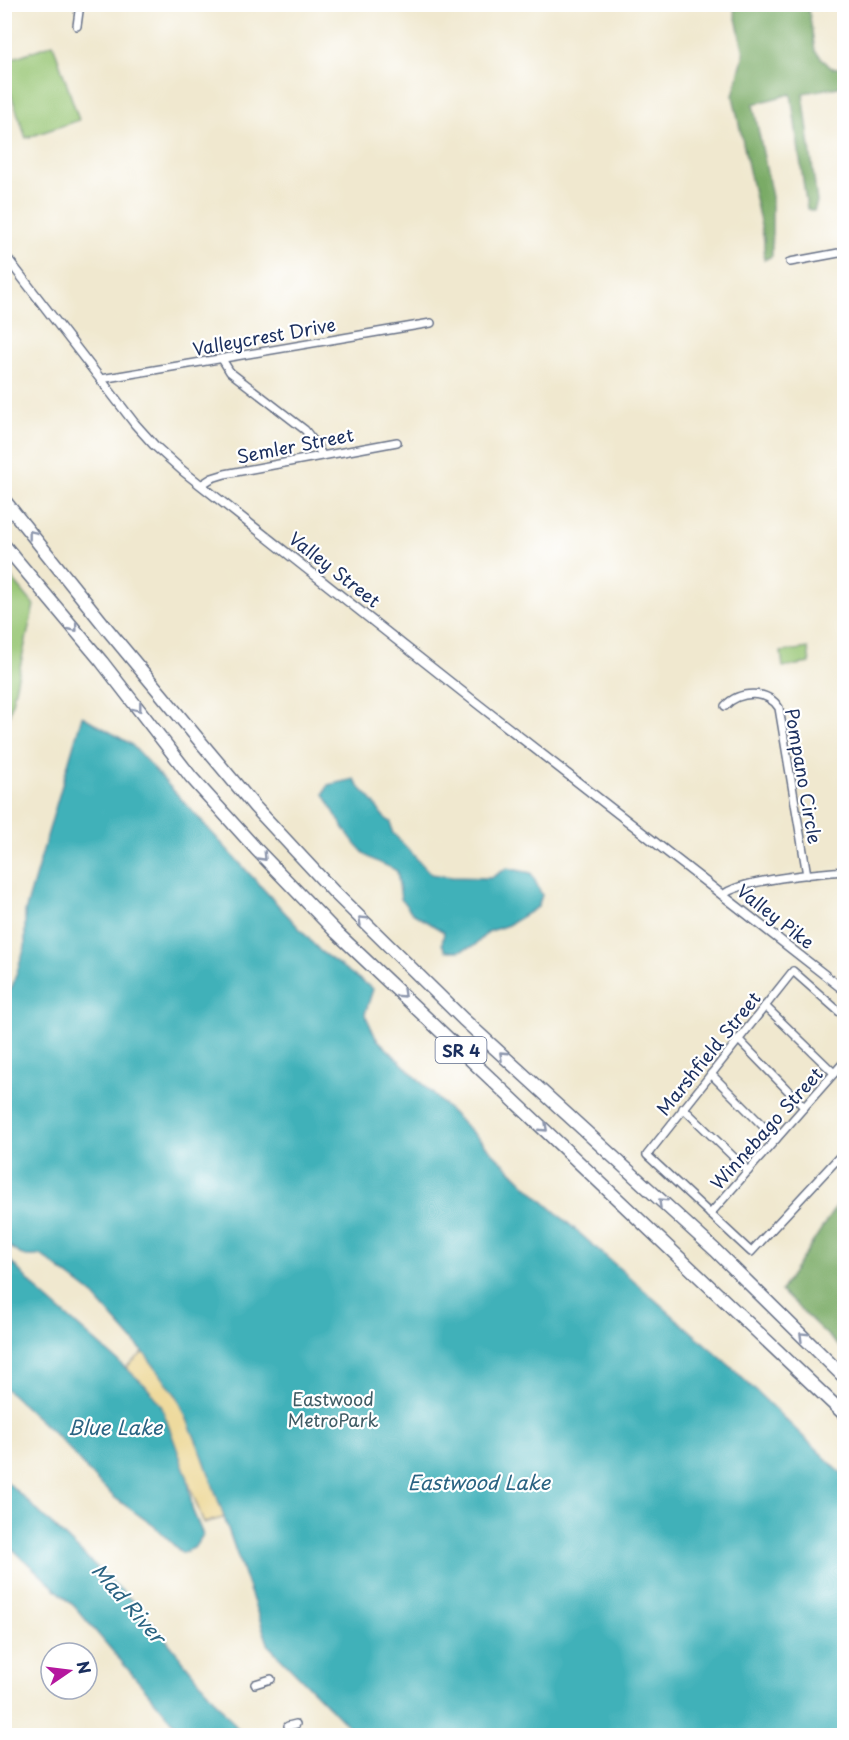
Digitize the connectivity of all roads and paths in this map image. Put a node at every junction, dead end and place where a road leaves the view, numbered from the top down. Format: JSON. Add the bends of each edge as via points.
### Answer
{"nodes":[{"id":1,"x":80,"y":4,"type":"edge"},
{"id":2,"x":77,"y":26,"type":"dead end"},
{"id":3,"x":844,"y":252,"type":"edge"},
{"id":4,"x":4,"y":254,"type":"edge"},
{"id":5,"x":790,"y":262,"type":"dead end"},
{"id":6,"x":431,"y":323,"type":"dead end"},
{"id":7,"x":222,"y":359,"type":"junction"},
{"id":8,"x":101,"y":379,"type":"junction"},
{"id":9,"x":397,"y":442,"type":"dead end"},
{"id":10,"x":322,"y":455,"type":"junction"},
{"id":11,"x":201,"y":485,"type":"junction"},
{"id":12,"x":4,"y":500,"type":"edge"},
{"id":13,"x":4,"y":545,"type":"edge"},
{"id":14,"x":725,"y":706,"type":"dead end"},
{"id":15,"x":688,"y":868,"type":"joint"},
{"id":16,"x":844,"y":871,"type":"edge"},
{"id":17,"x":807,"y":875,"type":"junction"},
{"id":18,"x":723,"y":896,"type":"junction"},
{"id":19,"x":844,"y":990,"type":"edge"},
{"id":20,"x":765,"y":1006,"type":"junction"},
{"id":21,"x":844,"y":1016,"type":"edge"},
{"id":22,"x":738,"y":1040,"type":"junction"},
{"id":23,"x":844,"y":1062,"type":"edge"},
{"id":24,"x":834,"y":1073,"type":"junction"},
{"id":25,"x":711,"y":1074,"type":"junction"},
{"id":26,"x":804,"y":1107,"type":"junction"},
{"id":27,"x":683,"y":1108,"type":"junction"},
{"id":28,"x":776,"y":1139,"type":"junction"},
{"id":29,"x":844,"y":1152,"type":"edge"},
{"id":30,"x":748,"y":1171,"type":"junction"},
{"id":31,"x":710,"y":1214,"type":"junction"},
{"id":32,"x":844,"y":1377,"type":"edge"},
{"id":33,"x":844,"y":1414,"type":"edge"},
{"id":34,"x":271,"y":1679,"type":"dead end"},
{"id":35,"x":255,"y":1684,"type":"dead end"},
{"id":36,"x":296,"y":1724,"type":"dead end"},
{"id":37,"x":288,"y":1726,"type":"dead end"}],
"edges":[{"from":1,"to":2,"type":"street"},
{"from":3,"to":5,"type":"street"},
{"from":4,"to":8,"type":"street","name":"Valley Street"},
{"from":6,"to":7,"type":"street","name":"Valleycrest Drive"},
{"from":7,"to":8,"type":"street","name":"Valleycrest Drive"},
{"from":7,"to":10,"type":"street","via":[[247,387],[305,430]]},
{"from":8,"to":11,"type":"street","name":"Valley Street","via":[[142,432]]},
{"from":9,"to":10,"type":"street","name":"Semler Street"},
{"from":10,"to":11,"type":"street","name":"Semler Street","via":[[225,474]]},
{"from":11,"to":15,"type":"street","name":"Valley Street"},
{"from":32,"to":12,"type":"highway","number":"SR 4","one_way":true,"via":[[715,1250],[464,1019],[333,892],[255,807]]},
{"from":13,"to":33,"type":"highway","number":"SR 4","one_way":true,"via":[[192,777],[337,933]]},
{"from":14,"to":17,"type":"street","name":"Pompano Circle","via":[[735,698],[752,694],[767,696],[779,708]]},
{"from":15,"to":18,"type":"street","name":"Valley Pike"},
{"from":16,"to":17,"type":"street"},
{"from":17,"to":18,"type":"street","via":[[734,888]]},
{"from":18,"to":19,"type":"street","name":"Valley Pike"},
{"from":20,"to":21,"type":"street","name":"Marshfield Street","via":[[793,971]]},
{"from":20,"to":22,"type":"street","name":"Marshfield Street"},
{"from":20,"to":24,"type":"street"},
{"from":22,"to":25,"type":"street","name":"Marshfield Street"},
{"from":22,"to":26,"type":"street"},
{"from":23,"to":24,"type":"street","name":"Winnebago Street"},
{"from":24,"to":26,"type":"street","name":"Winnebago Street"},
{"from":25,"to":27,"type":"street","name":"Marshfield Street"},
{"from":25,"to":28,"type":"street"},
{"from":26,"to":28,"type":"street","name":"Winnebago Street"},
{"from":27,"to":30,"type":"street"},
{"from":27,"to":31,"type":"street","name":"Marshfield Street","via":[[647,1155]]},
{"from":28,"to":30,"type":"street","name":"Winnebago Street"},
{"from":29,"to":31,"type":"street","via":[[751,1252]]},
{"from":30,"to":31,"type":"street","name":"Winnebago Street"},
{"from":34,"to":35,"type":"street"},
{"from":36,"to":37,"type":"street"}]}
